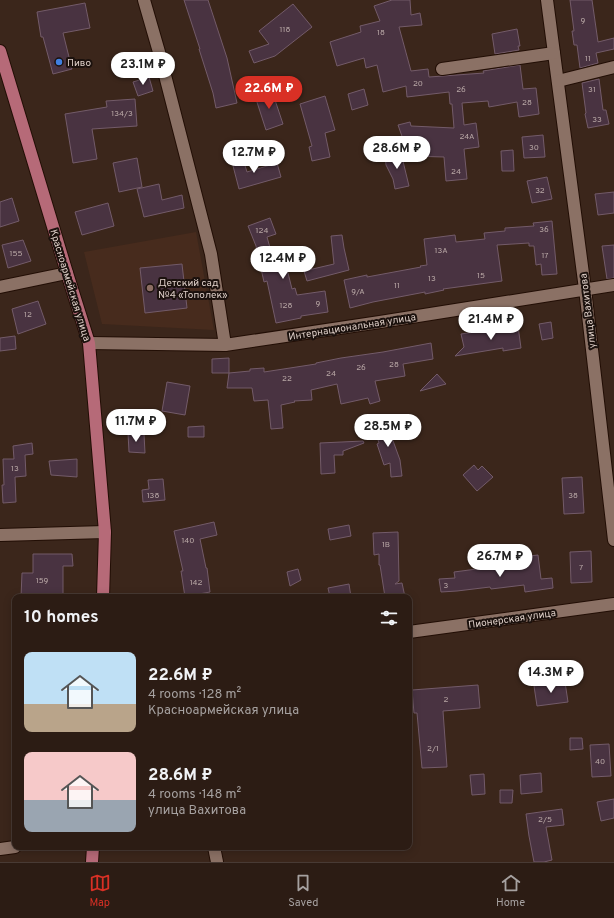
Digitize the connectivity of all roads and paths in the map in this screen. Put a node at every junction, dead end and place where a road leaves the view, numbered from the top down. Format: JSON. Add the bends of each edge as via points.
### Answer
{"nodes":[{"id":1,"x":144,"y":0,"type":"edge"},
{"id":2,"x":547,"y":0,"type":"edge"},
{"id":3,"x":0,"y":51,"type":"edge"},
{"id":4,"x":554,"y":53,"type":"junction"},
{"id":5,"x":614,"y":67,"type":"edge"},
{"id":6,"x":442,"y":69,"type":"dead end"},
{"id":7,"x":558,"y":81,"type":"junction"},
{"id":8,"x":67,"y":273,"type":"junction"},
{"id":9,"x":614,"y":285,"type":"edge"},
{"id":10,"x":0,"y":287,"type":"edge"},
{"id":11,"x":585,"y":289,"type":"junction"},
{"id":12,"x":89,"y":343,"type":"junction"},
{"id":13,"x":225,"y":345,"type":"junction"},
{"id":14,"x":105,"y":532,"type":"junction"},
{"id":15,"x":0,"y":535,"type":"edge"},
{"id":16,"x":614,"y":540,"type":"edge"},
{"id":17,"x":103,"y":594,"type":"edge"},
{"id":18,"x":614,"y":604,"type":"edge"},
{"id":19,"x":412,"y":632,"type":"edge"},
{"id":20,"x":12,"y":847,"type":"edge"},
{"id":21,"x":0,"y":849,"type":"edge"},
{"id":22,"x":93,"y":850,"type":"edge"},
{"id":23,"x":215,"y":850,"type":"edge"},
{"id":24,"x":92,"y":862,"type":"edge"},
{"id":25,"x":217,"y":862,"type":"edge"}],
"edges":[{"from":1,"to":13,"type":"street","via":[[211,254]]},
{"from":2,"to":4,"type":"street","name":"улица Вахитова"},
{"from":3,"to":8,"type":"main road","name":"Красноармейская улица"},
{"from":4,"to":6,"type":"street"},
{"from":4,"to":7,"type":"street","name":"улица Вахитова"},
{"from":5,"to":7,"type":"street"},
{"from":7,"to":11,"type":"street","name":"улица Вахитова"},
{"from":8,"to":10,"type":"street"},
{"from":8,"to":12,"type":"main road","name":"Красноармейская улица"},
{"from":9,"to":11,"type":"street","name":"Интернациональная улица"},
{"from":11,"to":13,"type":"street","name":"Интернациональная улица"},
{"from":11,"to":16,"type":"street","name":"улица Вахитова"},
{"from":12,"to":13,"type":"street","name":"Интернациональная улица"},
{"from":12,"to":14,"type":"main road","name":"Красноармейская улица"},
{"from":14,"to":15,"type":"street"},
{"from":14,"to":17,"type":"main road","name":"Красноармейская улица"},
{"from":18,"to":19,"type":"street","name":"Пионерская улица"},
{"from":20,"to":21,"type":"street"},
{"from":22,"to":24,"type":"main road"},
{"from":23,"to":25,"type":"street"}]}
